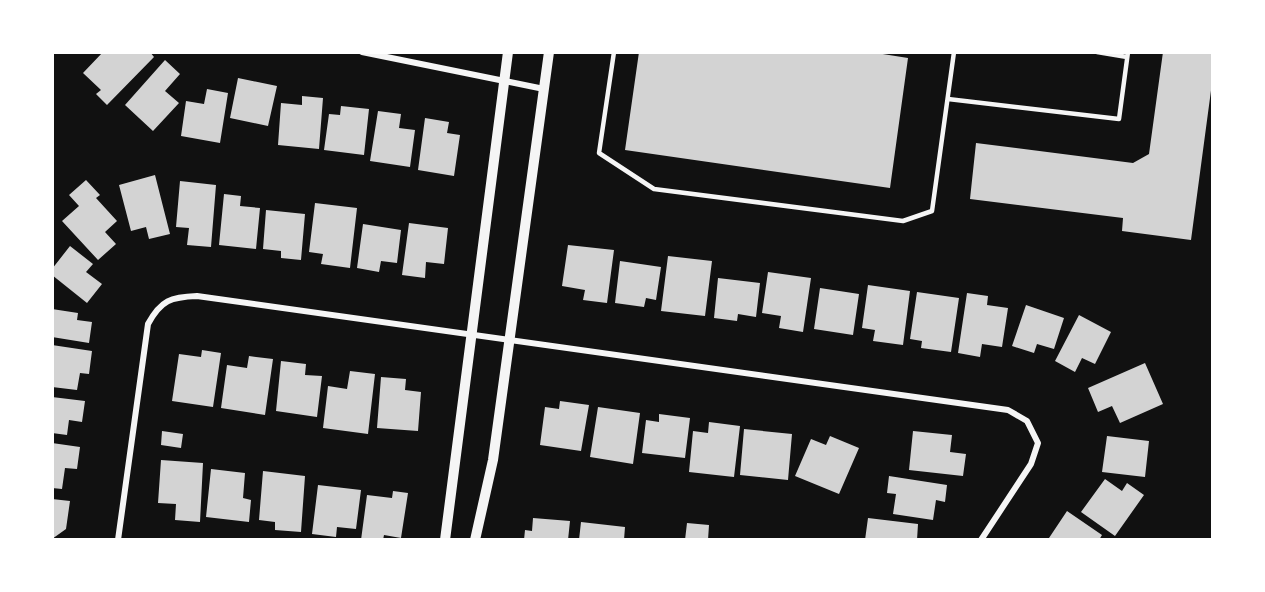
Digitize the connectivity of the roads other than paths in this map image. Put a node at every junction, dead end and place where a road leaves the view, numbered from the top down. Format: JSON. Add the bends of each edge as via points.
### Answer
{"nodes":[{"id":1,"x":362,"y":52,"type":"edge"},
{"id":2,"x":508,"y":52,"type":"edge"},
{"id":3,"x":549,"y":52,"type":"edge"},
{"id":4,"x":614,"y":52,"type":"edge"},
{"id":5,"x":954,"y":52,"type":"edge"},
{"id":6,"x":1097,"y":52,"type":"edge"},
{"id":7,"x":1128,"y":55,"type":"edge"},
{"id":8,"x":504,"y":83,"type":"junction"},
{"id":9,"x":544,"y":89,"type":"junction"},
{"id":10,"x":948,"y":99,"type":"junction"},
{"id":11,"x":470,"y":337,"type":"junction"},
{"id":12,"x":511,"y":341,"type":"junction"},
{"id":13,"x":118,"y":540,"type":"edge"},
{"id":14,"x":445,"y":540,"type":"edge"},
{"id":15,"x":475,"y":540,"type":"edge"},
{"id":16,"x":981,"y":540,"type":"edge"}],
"edges":[{"from":1,"to":8,"type":"street"},
{"from":2,"to":8,"type":"street"},
{"from":3,"to":9,"type":"street"},
{"from":4,"to":10,"type":"lane","via":[[599,153],[654,189],[903,221],[932,211]]},
{"from":5,"to":10,"type":"lane"},
{"from":6,"to":7,"type":"lane"},
{"from":7,"to":10,"type":"lane","via":[[1119,119]]},
{"from":8,"to":9,"type":"street"},
{"from":8,"to":11,"type":"street"},
{"from":9,"to":12,"type":"street"},
{"from":11,"to":12,"type":"street"},
{"from":11,"to":13,"type":"street","via":[[197,296],[178,297],[157,307],[148,324]]},
{"from":11,"to":14,"type":"street"},
{"from":12,"to":15,"type":"street","via":[[493,460]]},
{"from":12,"to":16,"type":"street","via":[[1008,410],[1027,421],[1038,443],[1031,464]]}]}
